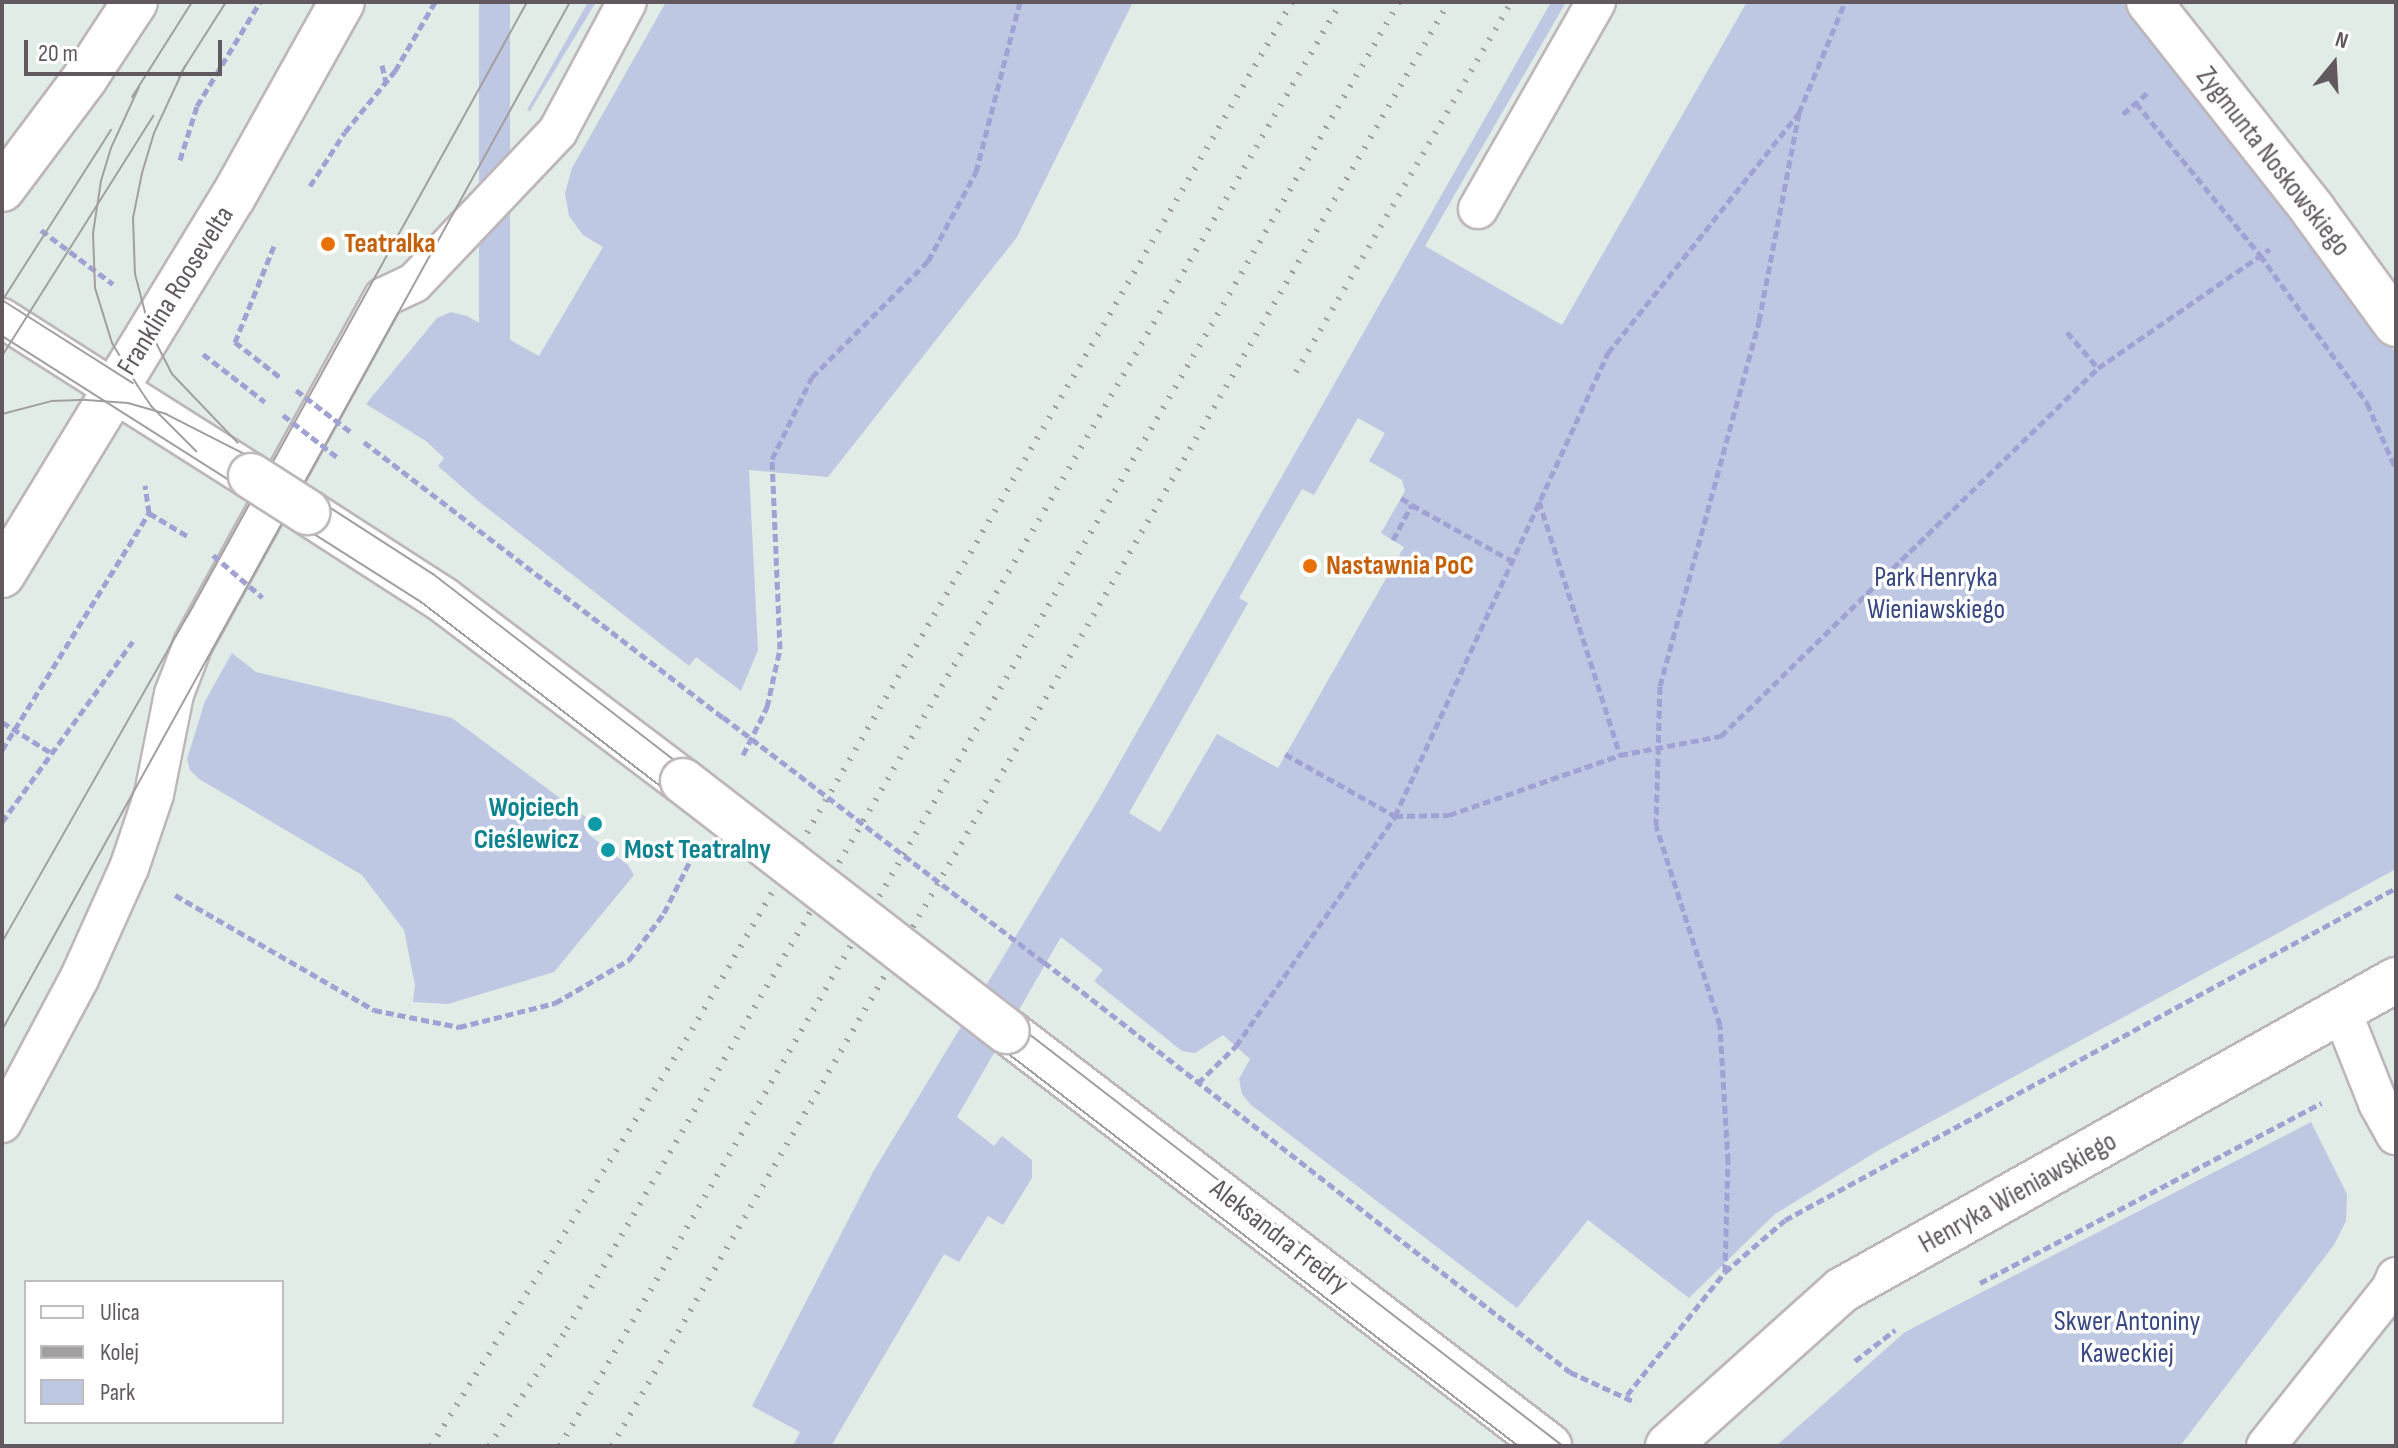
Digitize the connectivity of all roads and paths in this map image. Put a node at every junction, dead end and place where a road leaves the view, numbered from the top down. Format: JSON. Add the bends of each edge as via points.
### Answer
{"nodes":[{"id":1,"x":135,"y":2,"type":"edge"},
{"id":2,"x":260,"y":2,"type":"edge"},
{"id":3,"x":342,"y":2,"type":"edge"},
{"id":4,"x":435,"y":2,"type":"edge"},
{"id":5,"x":627,"y":2,"type":"edge"},
{"id":6,"x":1020,"y":2,"type":"edge"},
{"id":7,"x":1596,"y":2,"type":"edge"},
{"id":8,"x":1845,"y":2,"type":"edge"},
{"id":9,"x":2149,"y":2,"type":"edge"},
{"id":10,"x":382,"y":65,"type":"dead end"},
{"id":11,"x":386,"y":82,"type":"junction"},
{"id":12,"x":2136,"y":103,"type":"dead end"},
{"id":13,"x":1799,"y":113,"type":"junction"},
{"id":14,"x":45,"y":128,"type":"junction"},
{"id":15,"x":2,"y":139,"type":"edge"},
{"id":16,"x":180,"y":160,"type":"dead end"},
{"id":17,"x":2,"y":189,"type":"edge"},
{"id":18,"x":306,"y":192,"type":"dead end"},
{"id":19,"x":1478,"y":209,"type":"dead end"},
{"id":20,"x":276,"y":242,"type":"dead end"},
{"id":21,"x":2280,"y":242,"type":"dead end"},
{"id":22,"x":2260,"y":255,"type":"junction"},
{"id":23,"x":4,"y":322,"type":"edge"},
{"id":24,"x":2396,"y":324,"type":"edge"},
{"id":25,"x":2067,"y":332,"type":"dead end"},
{"id":26,"x":2098,"y":368,"type":"junction"},
{"id":27,"x":115,"y":390,"type":"junction"},
{"id":28,"x":283,"y":415,"type":"dead end"},
{"id":29,"x":337,"y":457,"type":"dead end"},
{"id":30,"x":2396,"y":469,"type":"edge"},
{"id":31,"x":145,"y":485,"type":"dead end"},
{"id":32,"x":1401,"y":498,"type":"dead end"},
{"id":33,"x":1539,"y":501,"type":"junction"},
{"id":34,"x":1412,"y":505,"type":"junction"},
{"id":35,"x":149,"y":513,"type":"junction"},
{"id":36,"x":1393,"y":540,"type":"dead end"},
{"id":37,"x":195,"y":541,"type":"dead end"},
{"id":38,"x":201,"y":546,"type":"dead end"},
{"id":39,"x":1512,"y":561,"type":"junction"},
{"id":40,"x":2,"y":575,"type":"edge"},
{"id":41,"x":262,"y":597,"type":"dead end"},
{"id":42,"x":2,"y":722,"type":"edge"},
{"id":43,"x":14,"y":729,"type":"junction"},
{"id":44,"x":2,"y":750,"type":"edge"},
{"id":45,"x":1656,"y":750,"type":"junction"},
{"id":46,"x":1285,"y":754,"type":"dead end"},
{"id":47,"x":1620,"y":755,"type":"junction"},
{"id":48,"x":740,"y":762,"type":"dead end"},
{"id":49,"x":1395,"y":816,"type":"junction"},
{"id":50,"x":2,"y":822,"type":"edge"},
{"id":51,"x":698,"y":844,"type":"dead end"},
{"id":52,"x":129,"y":868,"type":"junction"},
{"id":53,"x":2396,"y":888,"type":"edge"},
{"id":54,"x":2396,"y":980,"type":"edge"},
{"id":55,"x":2342,"y":1012,"type":"junction"},
{"id":56,"x":2396,"y":1075,"type":"edge"},
{"id":57,"x":1198,"y":1083,"type":"junction"},
{"id":58,"x":2336,"y":1095,"type":"dead end"},
{"id":59,"x":2,"y":1123,"type":"edge"},
{"id":60,"x":2396,"y":1135,"type":"edge"},
{"id":61,"x":1725,"y":1272,"type":"junction"},
{"id":62,"x":2396,"y":1277,"type":"edge"},
{"id":63,"x":1973,"y":1287,"type":"dead end"},
{"id":64,"x":1903,"y":1324,"type":"dead end"},
{"id":65,"x":1853,"y":1362,"type":"dead end"},
{"id":66,"x":1627,"y":1395,"type":"junction"},
{"id":67,"x":1644,"y":1409,"type":"dead end"},
{"id":68,"x":1549,"y":1446,"type":"edge"},
{"id":69,"x":1668,"y":1446,"type":"edge"},
{"id":70,"x":2266,"y":1446,"type":"edge"}],
"edges":[{"from":1,"to":14,"type":"street"},
{"from":2,"to":16,"type":"path","via":[[197,106]]},
{"from":3,"to":27,"type":"street","name":"Franklina Roosevelta","via":[[233,197]]},
{"from":4,"to":11,"type":"path"},
{"from":5,"to":52,"type":"lane","via":[[558,131],[414,283],[384,297],[183,668],[154,794]]},
{"from":6,"to":48,"type":"path","via":[[976,172],[928,261],[812,377],[772,459],[780,649],[767,707]]},
{"from":7,"to":19,"type":"lane"},
{"from":8,"to":13,"type":"path"},
{"from":9,"to":24,"type":"street","name":"Zygmunta Noskowskiego"},
{"from":10,"to":11,"type":"path"},
{"from":11,"to":18,"type":"path"},
{"from":12,"to":22,"type":"path"},
{"from":13,"to":33,"type":"path","via":[[1608,353]]},
{"from":13,"to":45,"type":"path","via":[[1759,321],[1660,686]]},
{"from":14,"to":15,"type":"street"},
{"from":14,"to":17,"type":"street"},
{"from":20,"to":57,"type":"path","bridge":true,"via":[[235,342]]},
{"from":21,"to":22,"type":"path"},
{"from":22,"to":26,"type":"path"},
{"from":22,"to":30,"type":"path","via":[[2367,403]]},
{"from":23,"to":27,"type":"lane"},
{"from":25,"to":26,"type":"path"},
{"from":26,"to":45,"type":"path","via":[[1721,736]]},
{"from":27,"to":40,"type":"street","name":"Franklina Roosevelta"},
{"from":27,"to":68,"type":"street","name":"Aleksandra Fredry","bridge":true,"via":[[442,599]]},
{"from":28,"to":29,"type":"path","bridge":true},
{"from":31,"to":35,"type":"path"},
{"from":32,"to":34,"type":"path"},
{"from":33,"to":39,"type":"path"},
{"from":33,"to":47,"type":"path"},
{"from":34,"to":36,"type":"path"},
{"from":34,"to":39,"type":"path"},
{"from":35,"to":37,"type":"path"},
{"from":35,"to":43,"type":"path"},
{"from":38,"to":41,"type":"path","bridge":true},
{"from":39,"to":49,"type":"path"},
{"from":42,"to":43,"type":"path"},
{"from":43,"to":44,"type":"path"},
{"from":43,"to":50,"type":"path","via":[[53,754]]},
{"from":45,"to":47,"type":"path"},
{"from":45,"to":61,"type":"path","via":[[1656,826],[1720,1025],[1728,1161]]},
{"from":46,"to":49,"type":"path"},
{"from":47,"to":49,"type":"path","via":[[1449,815]]},
{"from":49,"to":57,"type":"path","via":[[1236,1046]]},
{"from":51,"to":52,"type":"path","via":[[664,913],[629,960],[555,1003],[459,1027],[374,1010]]},
{"from":52,"to":59,"type":"lane","via":[[79,979]]},
{"from":53,"to":61,"type":"path","via":[[1785,1220]]},
{"from":54,"to":55,"type":"street","name":"Henryka Wieniawskiego"},
{"from":55,"to":56,"type":"lane"},
{"from":55,"to":60,"type":"lane"},
{"from":55,"to":69,"type":"street","name":"Henryka Wieniawskiego","via":[[1842,1290]]},
{"from":57,"to":66,"type":"path","via":[[1570,1372]]},
{"from":58,"to":63,"type":"path"},
{"from":61,"to":66,"type":"path"},
{"from":62,"to":70,"type":"lane"},
{"from":64,"to":65,"type":"path"},
{"from":66,"to":67,"type":"path"}]}
